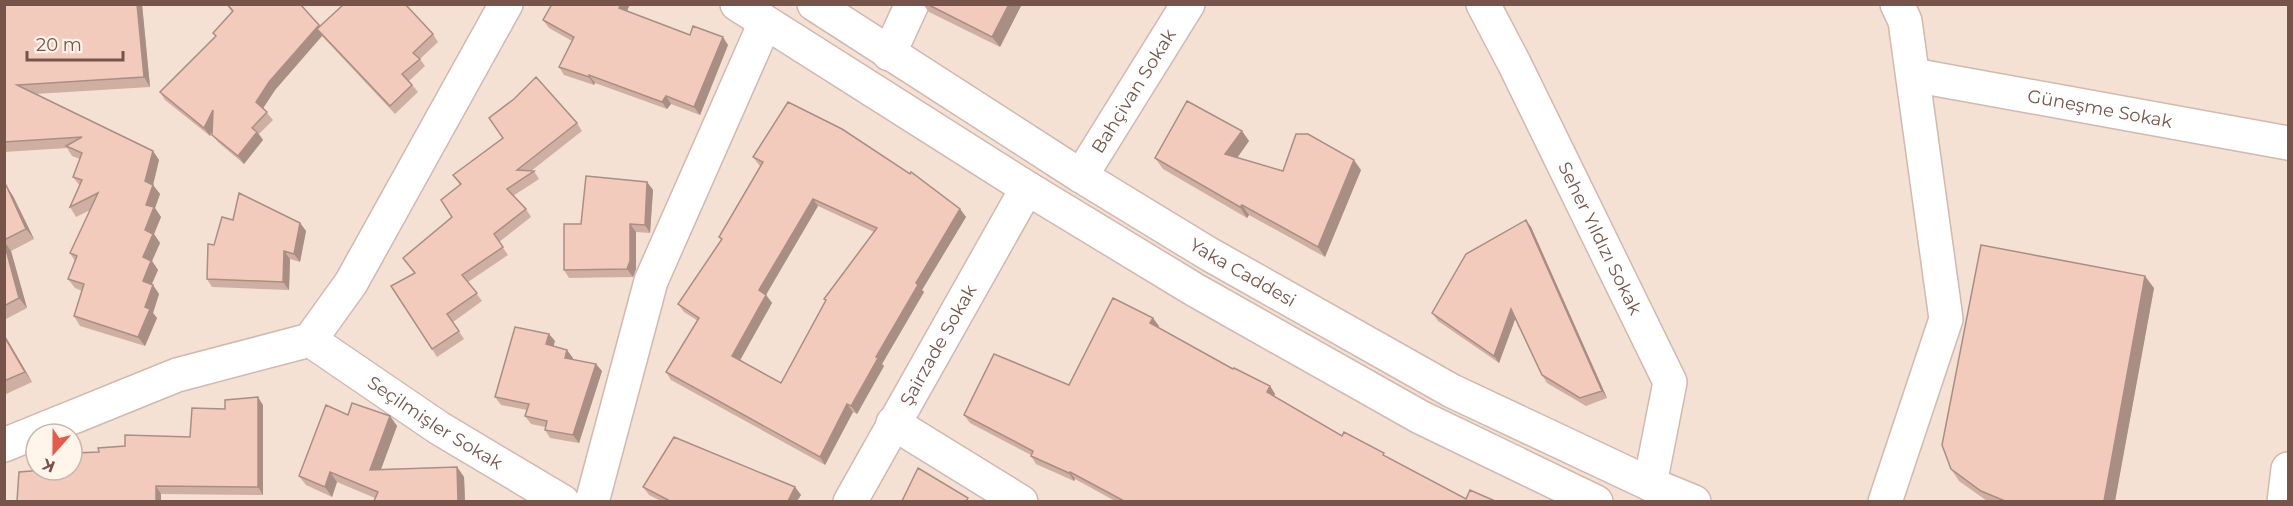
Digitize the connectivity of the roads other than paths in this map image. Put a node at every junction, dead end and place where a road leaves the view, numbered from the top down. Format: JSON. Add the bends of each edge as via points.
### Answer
{"nodes":[{"id":1,"x":506,"y":4,"type":"edge"},
{"id":2,"x":737,"y":4,"type":"edge"},
{"id":3,"x":814,"y":4,"type":"edge"},
{"id":4,"x":912,"y":4,"type":"edge"},
{"id":5,"x":1188,"y":4,"type":"edge"},
{"id":6,"x":1483,"y":4,"type":"edge"},
{"id":7,"x":1897,"y":4,"type":"edge"},
{"id":8,"x":765,"y":23,"type":"junction"},
{"id":9,"x":889,"y":54,"type":"junction"},
{"id":10,"x":1913,"y":75,"type":"junction"},
{"id":11,"x":2289,"y":143,"type":"edge"},
{"id":12,"x":1081,"y":177,"type":"junction"},
{"id":13,"x":1027,"y":188,"type":"junction"},
{"id":14,"x":310,"y":340,"type":"junction"},
{"id":15,"x":893,"y":423,"type":"junction"},
{"id":16,"x":4,"y":445,"type":"edge"},
{"id":17,"x":2289,"y":469,"type":"edge"},
{"id":18,"x":1650,"y":484,"type":"junction"},
{"id":19,"x":562,"y":501,"type":"edge"},
{"id":20,"x":592,"y":501,"type":"edge"},
{"id":21,"x":850,"y":501,"type":"edge"},
{"id":22,"x":1021,"y":501,"type":"edge"},
{"id":23,"x":1596,"y":501,"type":"edge"},
{"id":24,"x":1694,"y":501,"type":"edge"},
{"id":25,"x":1885,"y":501,"type":"edge"},
{"id":26,"x":2284,"y":501,"type":"edge"}],
"edges":[{"from":1,"to":14,"type":"street","via":[[351,283]]},
{"from":2,"to":8,"type":"street"},
{"from":3,"to":9,"type":"street","name":"Yaka Caddesi"},
{"from":4,"to":9,"type":"street"},
{"from":5,"to":12,"type":"street","name":"Bahçivan Sokak"},
{"from":6,"to":18,"type":"street","name":"Seher Yıldızı Sokak","via":[[1670,382]]},
{"from":7,"to":10,"type":"street","via":[[1905,21]]},
{"from":8,"to":13,"type":"street"},
{"from":8,"to":20,"type":"street","via":[[651,281]]},
{"from":9,"to":12,"type":"street","name":"Yaka Caddesi"},
{"from":10,"to":11,"type":"street","name":"Güneşme Sokak"},
{"from":10,"to":25,"type":"street","via":[[1946,319]]},
{"from":12,"to":18,"type":"street","name":"Yaka Caddesi","via":[[1452,391]]},
{"from":13,"to":15,"type":"street","name":"Şairzade Sokak"},
{"from":13,"to":23,"type":"street","via":[[1195,290],[1420,417]]},
{"from":14,"to":16,"type":"street","via":[[177,375]]},
{"from":14,"to":19,"type":"street","name":"Seçilmişler Sokak","via":[[439,428]]},
{"from":15,"to":21,"type":"street","name":"Şairzade Sokak"},
{"from":15,"to":22,"type":"street"},
{"from":17,"to":26,"type":"street"},
{"from":18,"to":24,"type":"street","name":"Yaka Caddesi"}]}
